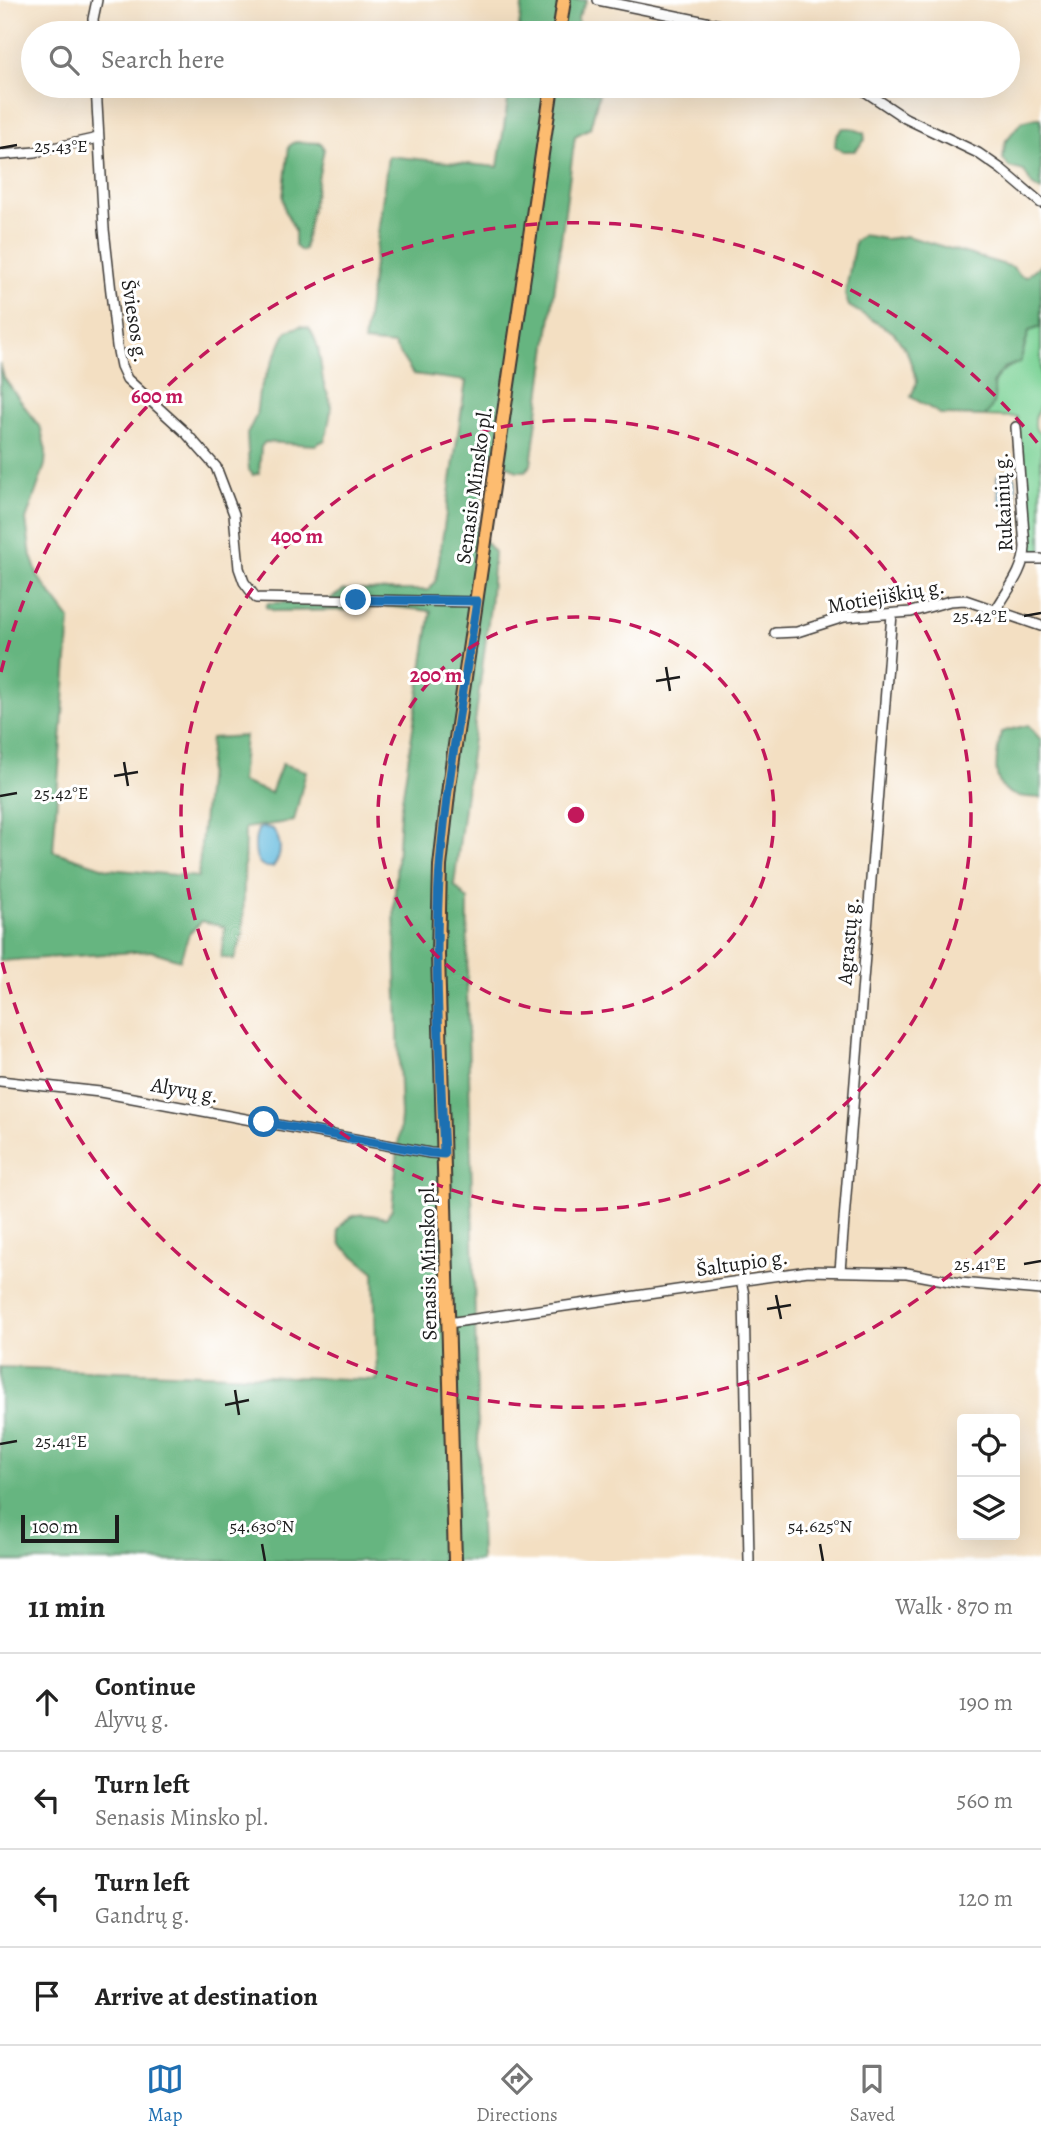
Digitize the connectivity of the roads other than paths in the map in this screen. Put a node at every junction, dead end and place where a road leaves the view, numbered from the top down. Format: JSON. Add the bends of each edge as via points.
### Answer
{"nodes":[{"id":1,"x":97,"y":0,"type":"edge"},
{"id":2,"x":564,"y":0,"type":"edge"},
{"id":3,"x":598,"y":0,"type":"edge"},
{"id":4,"x":93,"y":21,"type":"edge"},
{"id":5,"x":561,"y":21,"type":"edge"},
{"id":6,"x":700,"y":21,"type":"edge"},
{"id":7,"x":96,"y":98,"type":"edge"},
{"id":8,"x":550,"y":98,"type":"edge"},
{"id":9,"x":875,"y":98,"type":"edge"},
{"id":10,"x":98,"y":134,"type":"junction"},
{"id":11,"x":0,"y":155,"type":"edge"},
{"id":12,"x":1041,"y":203,"type":"edge"},
{"id":13,"x":1016,"y":427,"type":"dead end"},
{"id":14,"x":1024,"y":559,"type":"junction"},
{"id":15,"x":1041,"y":559,"type":"edge"},
{"id":16,"x":477,"y":601,"type":"junction"},
{"id":17,"x":996,"y":610,"type":"junction"},
{"id":18,"x":892,"y":614,"type":"junction"},
{"id":19,"x":1041,"y":626,"type":"edge"},
{"id":20,"x":775,"y":633,"type":"dead end"},
{"id":21,"x":0,"y":1081,"type":"edge"},
{"id":22,"x":444,"y":1154,"type":"junction"},
{"id":23,"x":840,"y":1271,"type":"junction"},
{"id":24,"x":741,"y":1281,"type":"junction"},
{"id":25,"x":1041,"y":1290,"type":"edge"},
{"id":26,"x":448,"y":1323,"type":"junction"},
{"id":27,"x":455,"y":1561,"type":"edge"},
{"id":28,"x":749,"y":1561,"type":"edge"}],
"edges":[{"from":1,"to":4,"type":"street"},
{"from":2,"to":5,"type":"main road"},
{"from":3,"to":6,"type":"street"},
{"from":7,"to":10,"type":"street","name":"Šviesos g."},
{"from":8,"to":16,"type":"main road","name":"Senasis Minsko pl."},
{"from":9,"to":12,"type":"street","via":[[905,118],[978,153]]},
{"from":10,"to":11,"type":"street","via":[[35,152]]},
{"from":10,"to":16,"type":"street","name":"Šviesos g.","via":[[121,366],[127,379],[216,467],[234,514],[239,568],[256,598]]},
{"from":13,"to":14,"type":"street","name":"Rukainių g."},
{"from":14,"to":15,"type":"street"},
{"from":14,"to":17,"type":"street","name":"Rukainių g."},
{"from":16,"to":22,"type":"main road","name":"Senasis Minsko pl.","via":[[439,886]]},
{"from":17,"to":18,"type":"street","name":"Motiejiškių g.","via":[[965,600]]},
{"from":17,"to":19,"type":"street","name":"Motiejiškių g."},
{"from":18,"to":20,"type":"street","name":"Motiejiškių g.","via":[[844,617],[797,632]]},
{"from":18,"to":23,"type":"street","name":"Agrastų g."},
{"from":21,"to":22,"type":"street","name":"Alyvų g.","via":[[100,1092]]},
{"from":22,"to":26,"type":"main road","name":"Senasis Minsko pl."},
{"from":23,"to":24,"type":"street","name":"Šaltupio g."},
{"from":23,"to":25,"type":"street","name":"Šaltupio g.","via":[[907,1273]]},
{"from":24,"to":26,"type":"street","name":"Šaltupio g."},
{"from":24,"to":28,"type":"street"},
{"from":26,"to":27,"type":"main road","name":"Senasis Minsko pl."}]}
